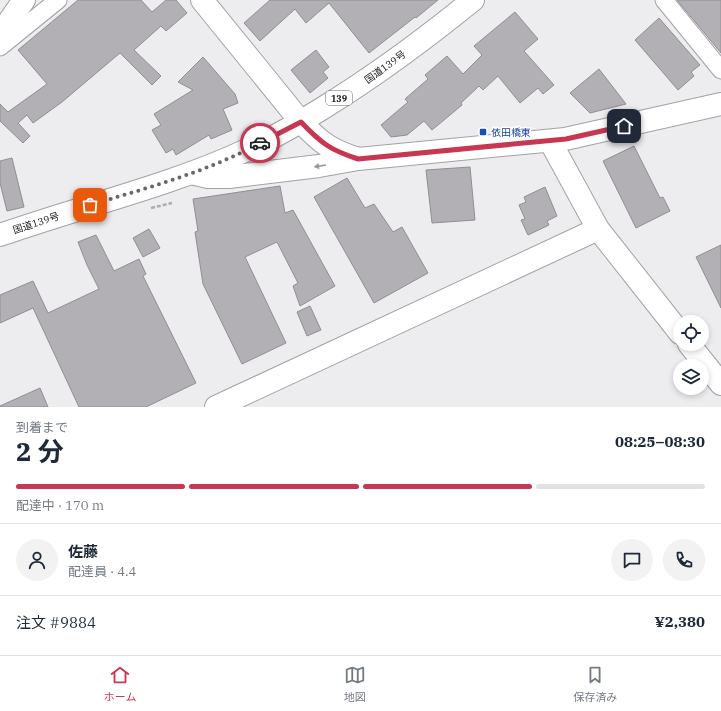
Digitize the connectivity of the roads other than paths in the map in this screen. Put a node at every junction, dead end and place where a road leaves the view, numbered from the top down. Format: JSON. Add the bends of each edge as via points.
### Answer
{"nodes":[{"id":1,"x":24,"y":0,"type":"edge"},
{"id":2,"x":58,"y":0,"type":"edge"},
{"id":3,"x":202,"y":0,"type":"edge"},
{"id":4,"x":473,"y":0,"type":"edge"},
{"id":5,"x":664,"y":0,"type":"edge"},
{"id":6,"x":0,"y":34,"type":"edge"},
{"id":7,"x":0,"y":47,"type":"edge"},
{"id":8,"x":721,"y":70,"type":"edge"},
{"id":9,"x":721,"y":104,"type":"edge"},
{"id":10,"x":301,"y":122,"type":"junction"},
{"id":11,"x":550,"y":141,"type":"junction"},
{"id":12,"x":358,"y":159,"type":"junction"},
{"id":13,"x":191,"y":174,"type":"junction"},
{"id":14,"x":598,"y":229,"type":"junction"},
{"id":15,"x":0,"y":235,"type":"edge"},
{"id":16,"x":673,"y":324,"type":"edge"},
{"id":17,"x":695,"y":351,"type":"edge"},
{"id":18,"x":721,"y":384,"type":"edge"},
{"id":19,"x":216,"y":407,"type":"edge"}],
"edges":[{"from":1,"to":6,"type":"main road"},
{"from":2,"to":7,"type":"street"},
{"from":3,"to":10,"type":"main road"},
{"from":4,"to":10,"type":"main road","name":"国道139号","number":"139","via":[[359,85]]},
{"from":5,"to":8,"type":"street"},
{"from":9,"to":11,"type":"main road"},
{"from":10,"to":12,"type":"main road","via":[[327,146]]},
{"from":10,"to":13,"type":"main road","name":"国道139号","number":"139","via":[[250,149]]},
{"from":11,"to":12,"type":"main road"},
{"from":11,"to":14,"type":"main road"},
{"from":12,"to":13,"type":"main road","one_way":true,"via":[[229,177]]},
{"from":13,"to":15,"type":"main road","name":"国道139号","number":"139"},
{"from":14,"to":16,"type":"main road"},
{"from":14,"to":19,"type":"main road"},
{"from":17,"to":18,"type":"main road"}]}
